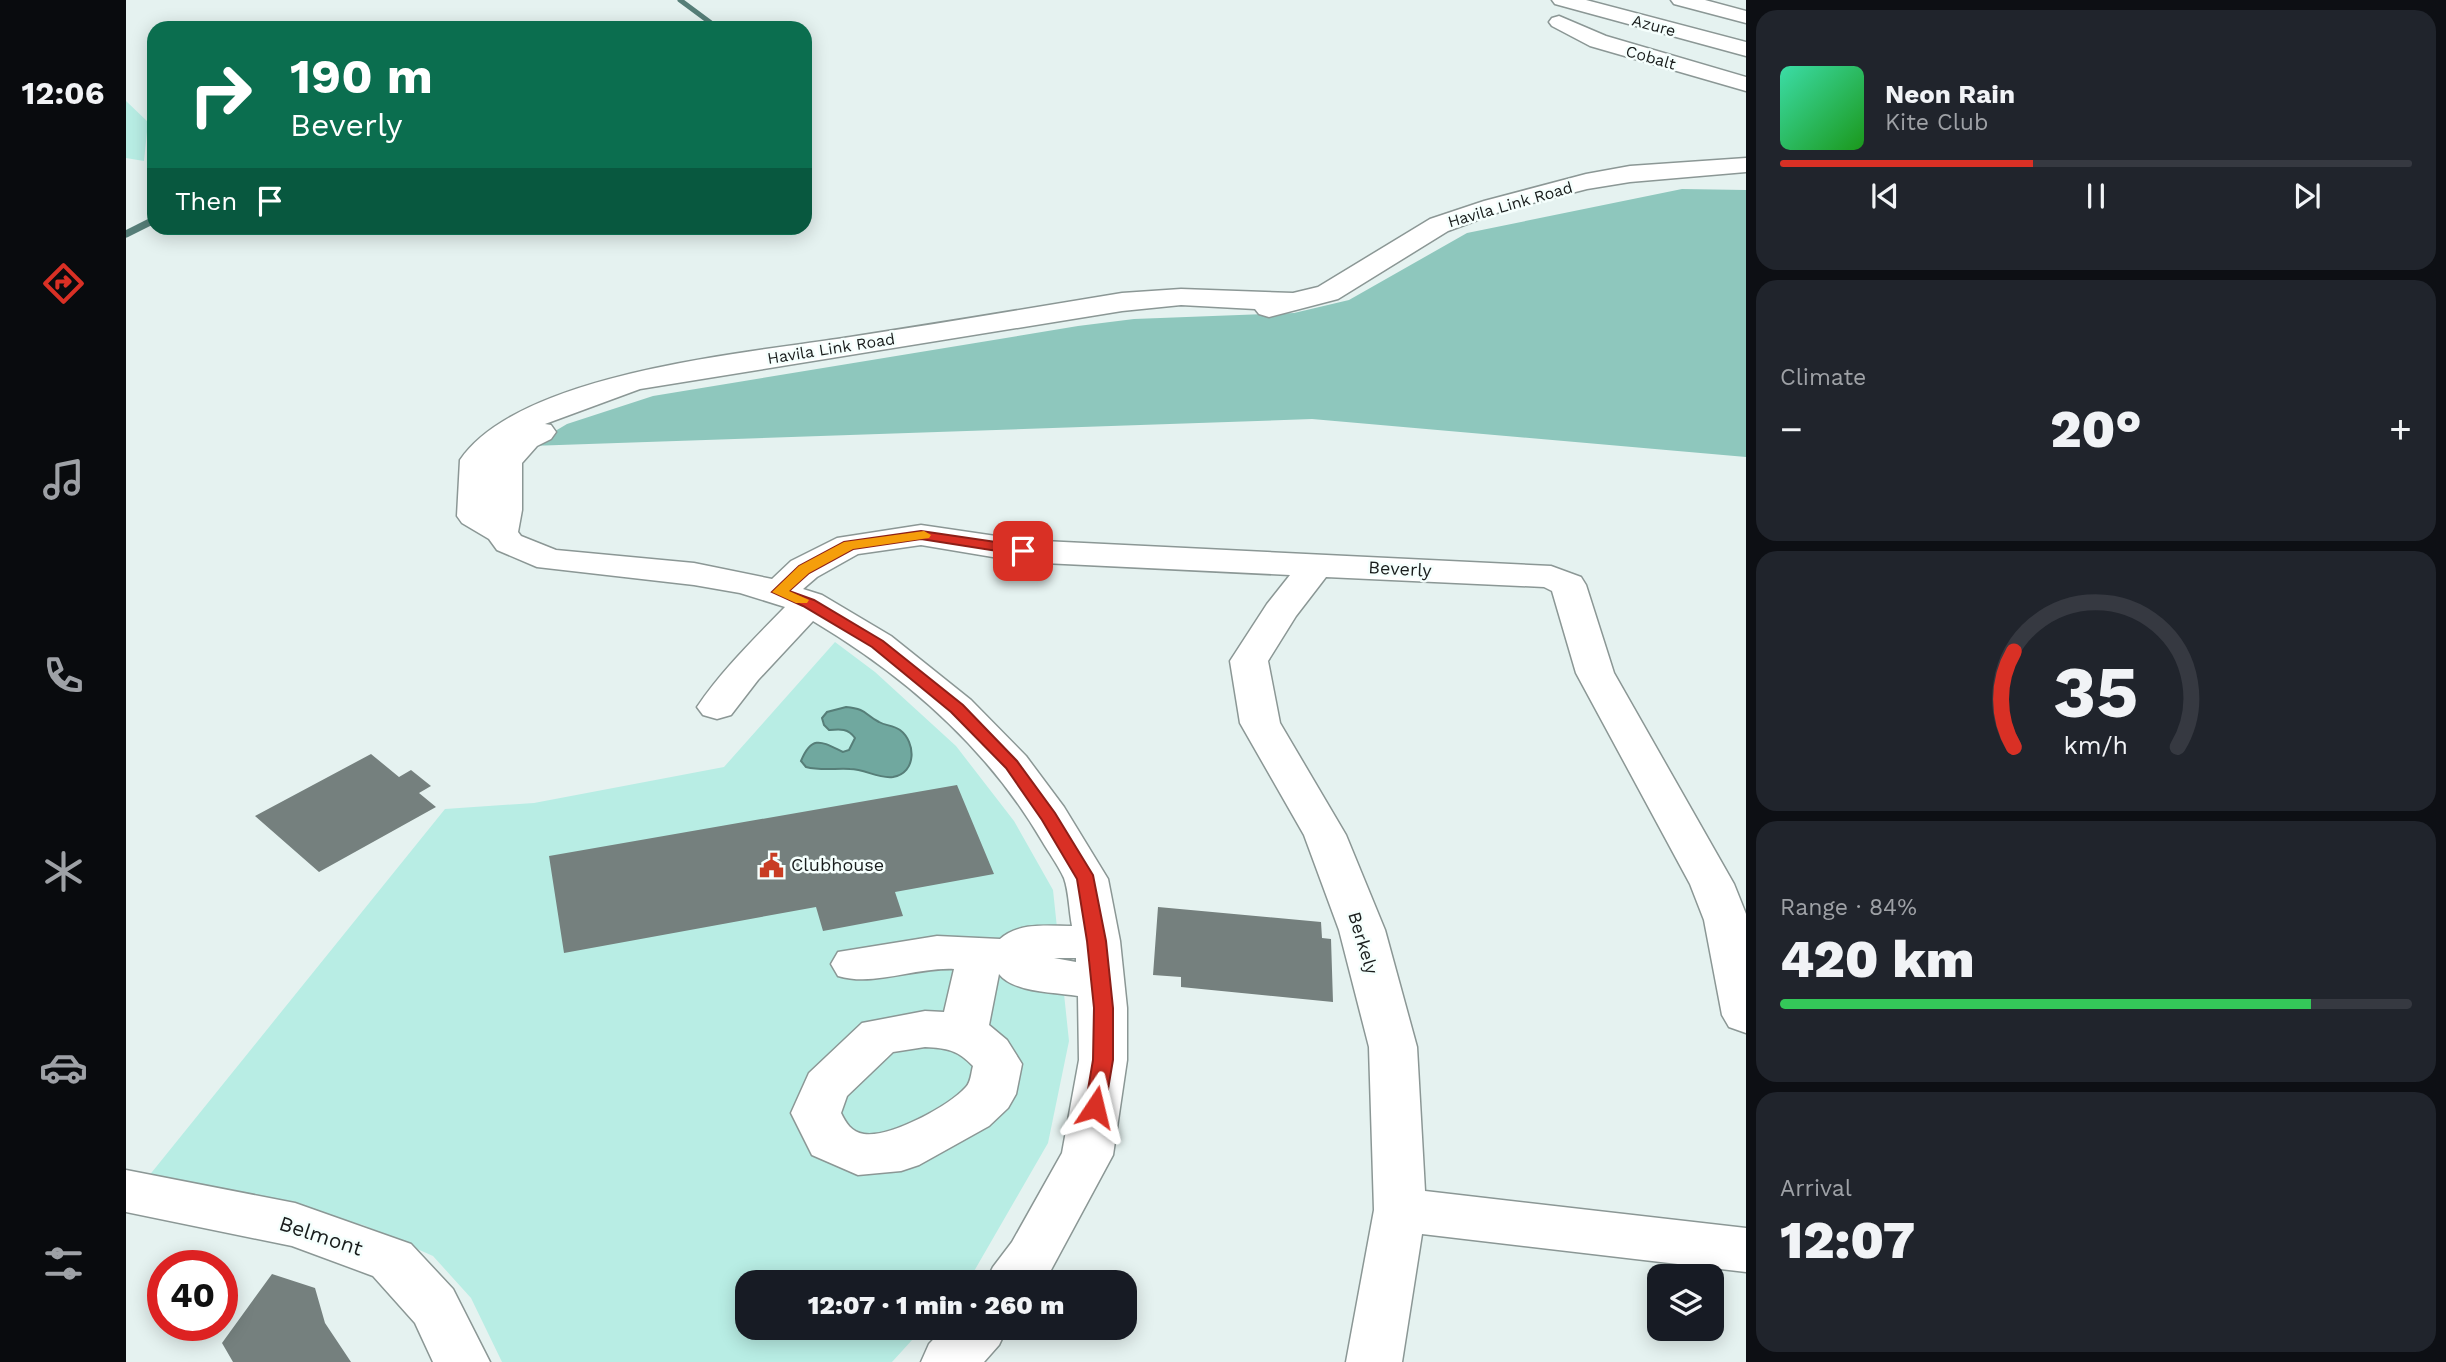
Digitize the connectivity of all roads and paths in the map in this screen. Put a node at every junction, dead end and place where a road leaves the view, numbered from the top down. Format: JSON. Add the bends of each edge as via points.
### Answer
{"nodes":[{"id":1,"x":1681,"y":0,"type":"edge"},
{"id":2,"x":1601,"y":4,"type":"edge"},
{"id":3,"x":1561,"y":11,"type":"edge"},
{"id":4,"x":1746,"y":17,"type":"edge"},
{"id":5,"x":1746,"y":50,"type":"edge"},
{"id":6,"x":1746,"y":84,"type":"edge"},
{"id":7,"x":1746,"y":165,"type":"edge"},
{"id":8,"x":1317,"y":565,"type":"junction"},
{"id":9,"x":794,"y":598,"type":"junction"},
{"id":10,"x":717,"y":707,"type":"dead end"},
{"id":11,"x":995,"y":954,"type":"junction"},
{"id":12,"x":1098,"y":961,"type":"junction"},
{"id":13,"x":854,"y":964,"type":"dead end"},
{"id":14,"x":1746,"y":1015,"type":"edge"},
{"id":15,"x":964,"y":1031,"type":"dead end"},
{"id":16,"x":126,"y":1191,"type":"edge"},
{"id":17,"x":1400,"y":1210,"type":"junction"},
{"id":18,"x":1746,"y":1250,"type":"edge"},
{"id":19,"x":1022,"y":1270,"type":"edge"},
{"id":20,"x":968,"y":1340,"type":"edge"},
{"id":21,"x":462,"y":1362,"type":"edge"},
{"id":22,"x":948,"y":1362,"type":"edge"},
{"id":23,"x":1374,"y":1362,"type":"edge"}],
"edges":[{"from":1,"to":4,"type":"street"},
{"from":2,"to":3,"type":"street","name":"Azure"},
{"from":2,"to":5,"type":"street","name":"Azure"},
{"from":3,"to":6,"type":"street","name":"Cobalt","via":[[1598,41]]},
{"from":7,"to":9,"type":"street","name":"Havila Link Road","via":[[1630,174],[1493,206],[1439,225],[1338,288],[1264,309],[1077,321],[643,394],[561,421],[526,439],[506,462],[500,532],[509,543],[549,560],[694,574]]},
{"from":8,"to":9,"type":"street","name":"Beverly","via":[[1023,551],[921,535],[849,545],[804,569]]},
{"from":8,"to":14,"type":"street","name":"Beverly","via":[[1551,578],[1568,585],[1595,673],[1712,884],[1726,920]]},
{"from":8,"to":17,"type":"street","name":"Berkely","via":[[1249,661],[1260,723],[1325,835],[1362,930],[1392,1047]]},
{"from":9,"to":10,"type":"street","name":"Beverly"},
{"from":9,"to":12,"type":"street","name":"Havila Link Road","via":[[878,644],[957,708],[1012,765],[1086,879]]},
{"from":11,"to":12,"type":"street","via":[[1021,970]]},
{"from":11,"to":13,"type":"street","via":[[937,952]]},
{"from":11,"to":15,"type":"street"},
{"from":12,"to":19,"type":"street","name":"Havila Link Road","via":[[1103,1060],[1087,1155]]},
{"from":16,"to":21,"type":"street","name":"Belmont","via":[[295,1225],[392,1260],[434,1306]]},
{"from":17,"to":18,"type":"street"},
{"from":17,"to":23,"type":"street","name":"Berkely"},
{"from":20,"to":22,"type":"street"}]}
